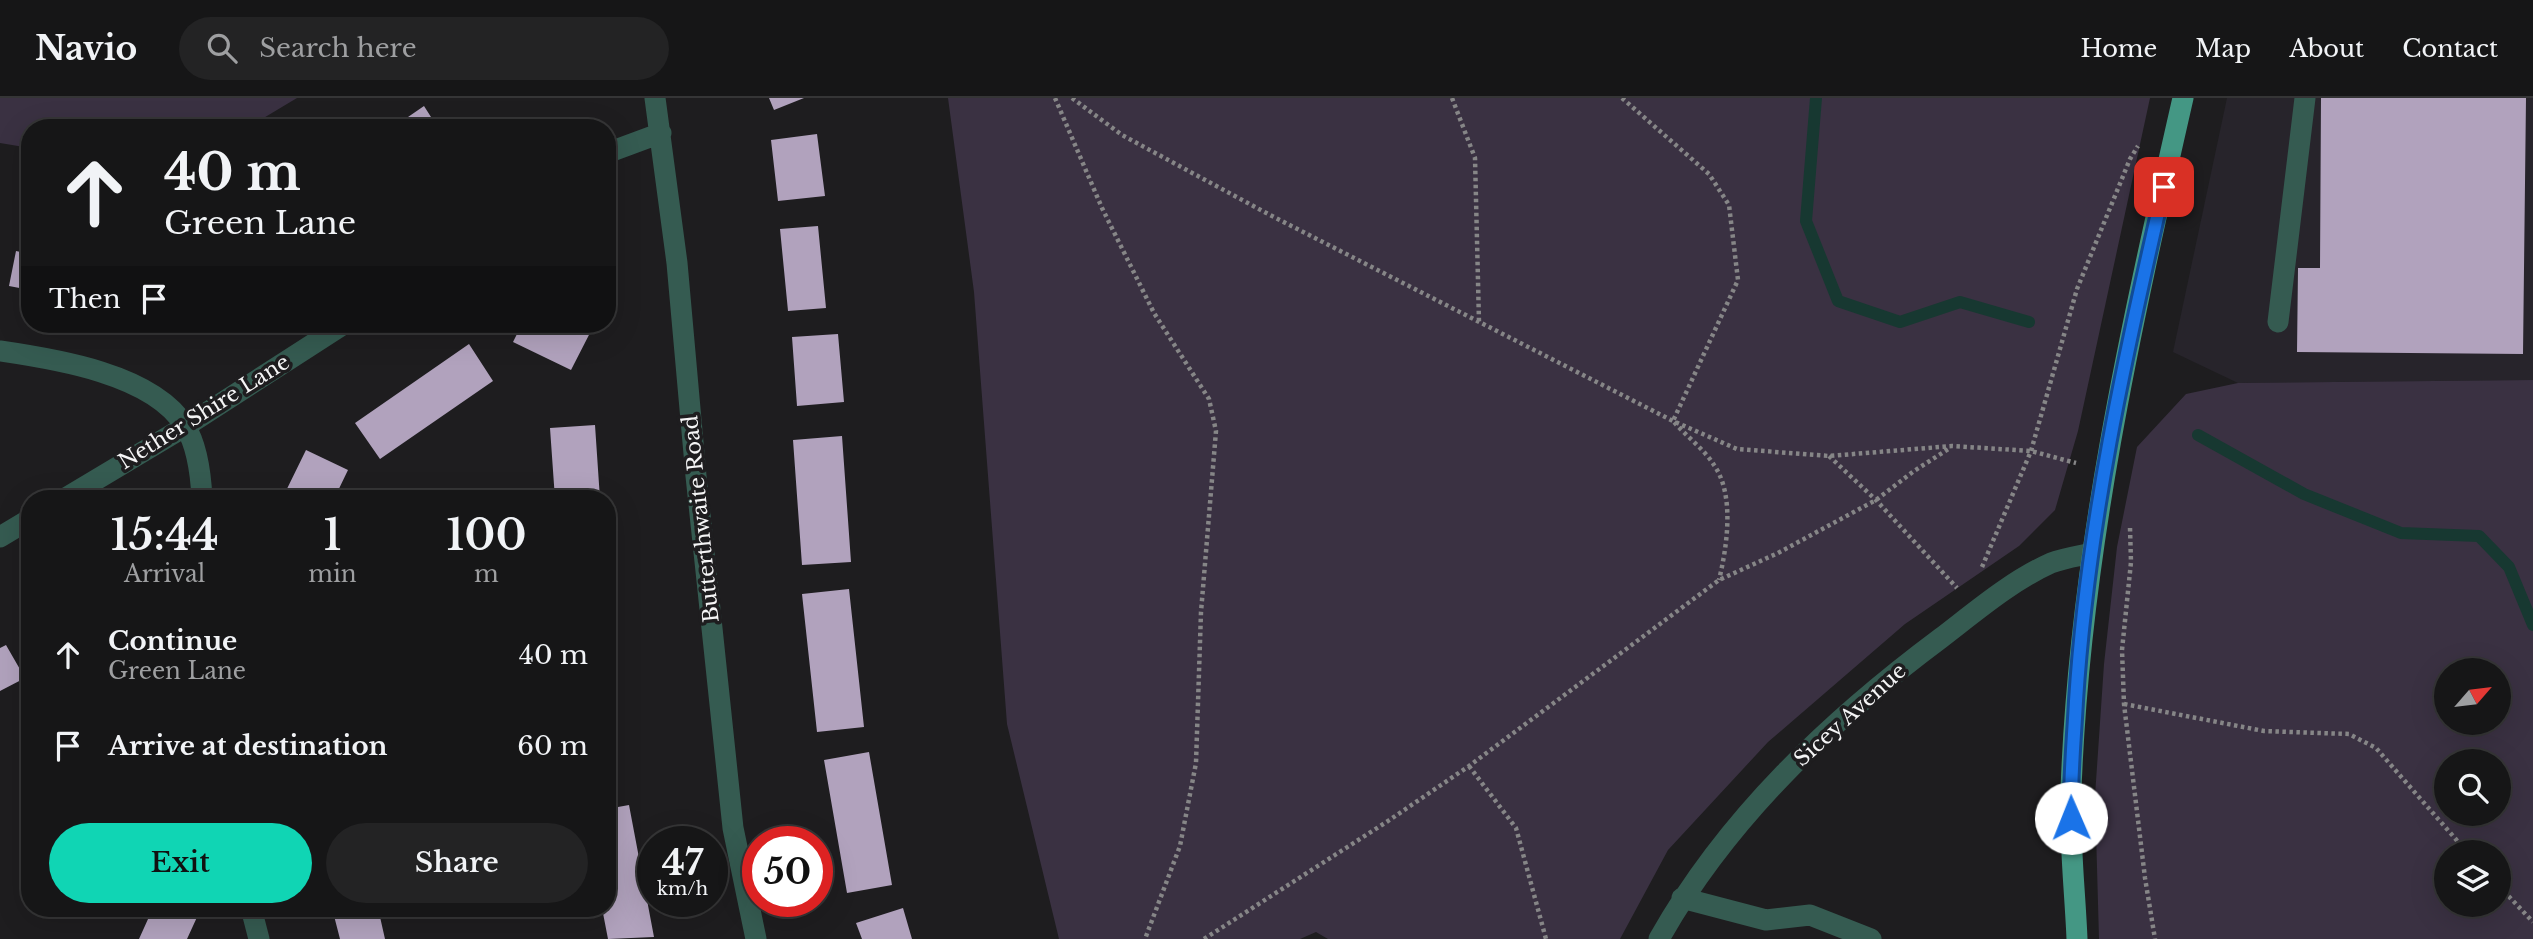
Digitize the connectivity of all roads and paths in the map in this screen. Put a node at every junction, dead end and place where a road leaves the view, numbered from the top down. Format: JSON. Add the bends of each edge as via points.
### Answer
{"nodes":[{"id":1,"x":655,"y":98,"type":"edge"},
{"id":2,"x":1055,"y":98,"type":"edge"},
{"id":3,"x":1072,"y":98,"type":"edge"},
{"id":4,"x":1452,"y":98,"type":"edge"},
{"id":5,"x":1622,"y":98,"type":"edge"},
{"id":6,"x":2183,"y":98,"type":"edge"},
{"id":7,"x":2305,"y":98,"type":"edge"},
{"id":8,"x":661,"y":133,"type":"junction"},
{"id":9,"x":2144,"y":137,"type":"dead end"},
{"id":10,"x":616,"y":150,"type":"edge"},
{"id":11,"x":1479,"y":322,"type":"junction"},
{"id":12,"x":2278,"y":322,"type":"dead end"},
{"id":13,"x":330,"y":333,"type":"edge"},
{"id":14,"x":0,"y":351,"type":"edge"},
{"id":15,"x":1673,"y":421,"type":"junction"},
{"id":16,"x":186,"y":426,"type":"junction"},
{"id":17,"x":1952,"y":446,"type":"junction"},
{"id":18,"x":2031,"y":451,"type":"junction"},
{"id":19,"x":1829,"y":456,"type":"junction"},
{"id":20,"x":2106,"y":466,"type":"junction"},
{"id":21,"x":79,"y":490,"type":"edge"},
{"id":22,"x":200,"y":490,"type":"edge"},
{"id":23,"x":1876,"y":500,"type":"junction"},
{"id":24,"x":21,"y":524,"type":"edge"},
{"id":25,"x":2130,"y":526,"type":"dead end"},
{"id":26,"x":0,"y":537,"type":"edge"},
{"id":27,"x":2092,"y":553,"type":"junction"},
{"id":28,"x":1719,"y":580,"type":"junction"},
{"id":29,"x":1973,"y":605,"type":"junction"},
{"id":30,"x":2124,"y":704,"type":"junction"},
{"id":31,"x":1469,"y":766,"type":"junction"},
{"id":32,"x":2456,"y":840,"type":"edge"},
{"id":33,"x":1682,"y":898,"type":"junction"},
{"id":34,"x":2511,"y":899,"type":"edge"},
{"id":35,"x":253,"y":917,"type":"edge"},
{"id":36,"x":2533,"y":922,"type":"edge"},
{"id":37,"x":259,"y":939,"type":"edge"},
{"id":38,"x":756,"y":939,"type":"edge"},
{"id":39,"x":1145,"y":939,"type":"edge"},
{"id":40,"x":1204,"y":939,"type":"edge"},
{"id":41,"x":1546,"y":939,"type":"edge"},
{"id":42,"x":1659,"y":939,"type":"edge"},
{"id":43,"x":1871,"y":939,"type":"edge"},
{"id":44,"x":2077,"y":939,"type":"edge"},
{"id":45,"x":2155,"y":939,"type":"edge"}],
"edges":[{"from":1,"to":8,"type":"street","name":"Butterthwaite Road"},
{"from":2,"to":39,"type":"path","via":[[1154,313],[1209,399],[1216,431],[1201,612],[1196,763],[1180,846]]},
{"from":3,"to":11,"type":"path","via":[[1122,135]]},
{"from":4,"to":11,"type":"path","via":[[1475,158]]},
{"from":5,"to":15,"type":"path","via":[[1709,174],[1729,205],[1738,280]]},
{"from":6,"to":20,"type":"main road"},
{"from":7,"to":12,"type":"street"},
{"from":8,"to":10,"type":"street"},
{"from":8,"to":38,"type":"street","name":"Butterthwaite Road","via":[[733,828]]},
{"from":9,"to":18,"type":"path","via":[[2130,159],[2077,289]]},
{"from":11,"to":15,"type":"path"},
{"from":13,"to":16,"type":"street","name":"Nether Shire Lane"},
{"from":14,"to":16,"type":"street","via":[[112,374],[167,406]]},
{"from":15,"to":19,"type":"path","via":[[1737,449]]},
{"from":15,"to":28,"type":"path","via":[[1714,464],[1724,487],[1728,542]]},
{"from":16,"to":21,"type":"street","name":"Nether Shire Lane"},
{"from":16,"to":22,"type":"street"},
{"from":17,"to":18,"type":"path"},
{"from":17,"to":19,"type":"path"},
{"from":17,"to":23,"type":"path"},
{"from":18,"to":20,"type":"path"},
{"from":18,"to":29,"type":"path"},
{"from":19,"to":23,"type":"path"},
{"from":20,"to":27,"type":"main road"},
{"from":23,"to":28,"type":"path"},
{"from":23,"to":29,"type":"path"},
{"from":24,"to":26,"type":"street"},
{"from":25,"to":30,"type":"path","via":[[2122,650]]},
{"from":27,"to":29,"type":"street","name":"Sicey Avenue","via":[[2052,563]]},
{"from":27,"to":44,"type":"main road","via":[[2082,622],[2070,794]]},
{"from":28,"to":31,"type":"path"},
{"from":29,"to":33,"type":"street","name":"Sicey Avenue","via":[[1819,740],[1744,817]]},
{"from":30,"to":32,"type":"path","via":[[2264,731],[2349,734],[2376,748]]},
{"from":30,"to":45,"type":"path"},
{"from":31,"to":40,"type":"path"},
{"from":31,"to":41,"type":"path","via":[[1516,828]]},
{"from":33,"to":42,"type":"street","name":"Sicey Avenue"},
{"from":33,"to":43,"type":"street","via":[[1766,920],[1810,915]]},
{"from":34,"to":36,"type":"path"},
{"from":35,"to":37,"type":"street"}]}
